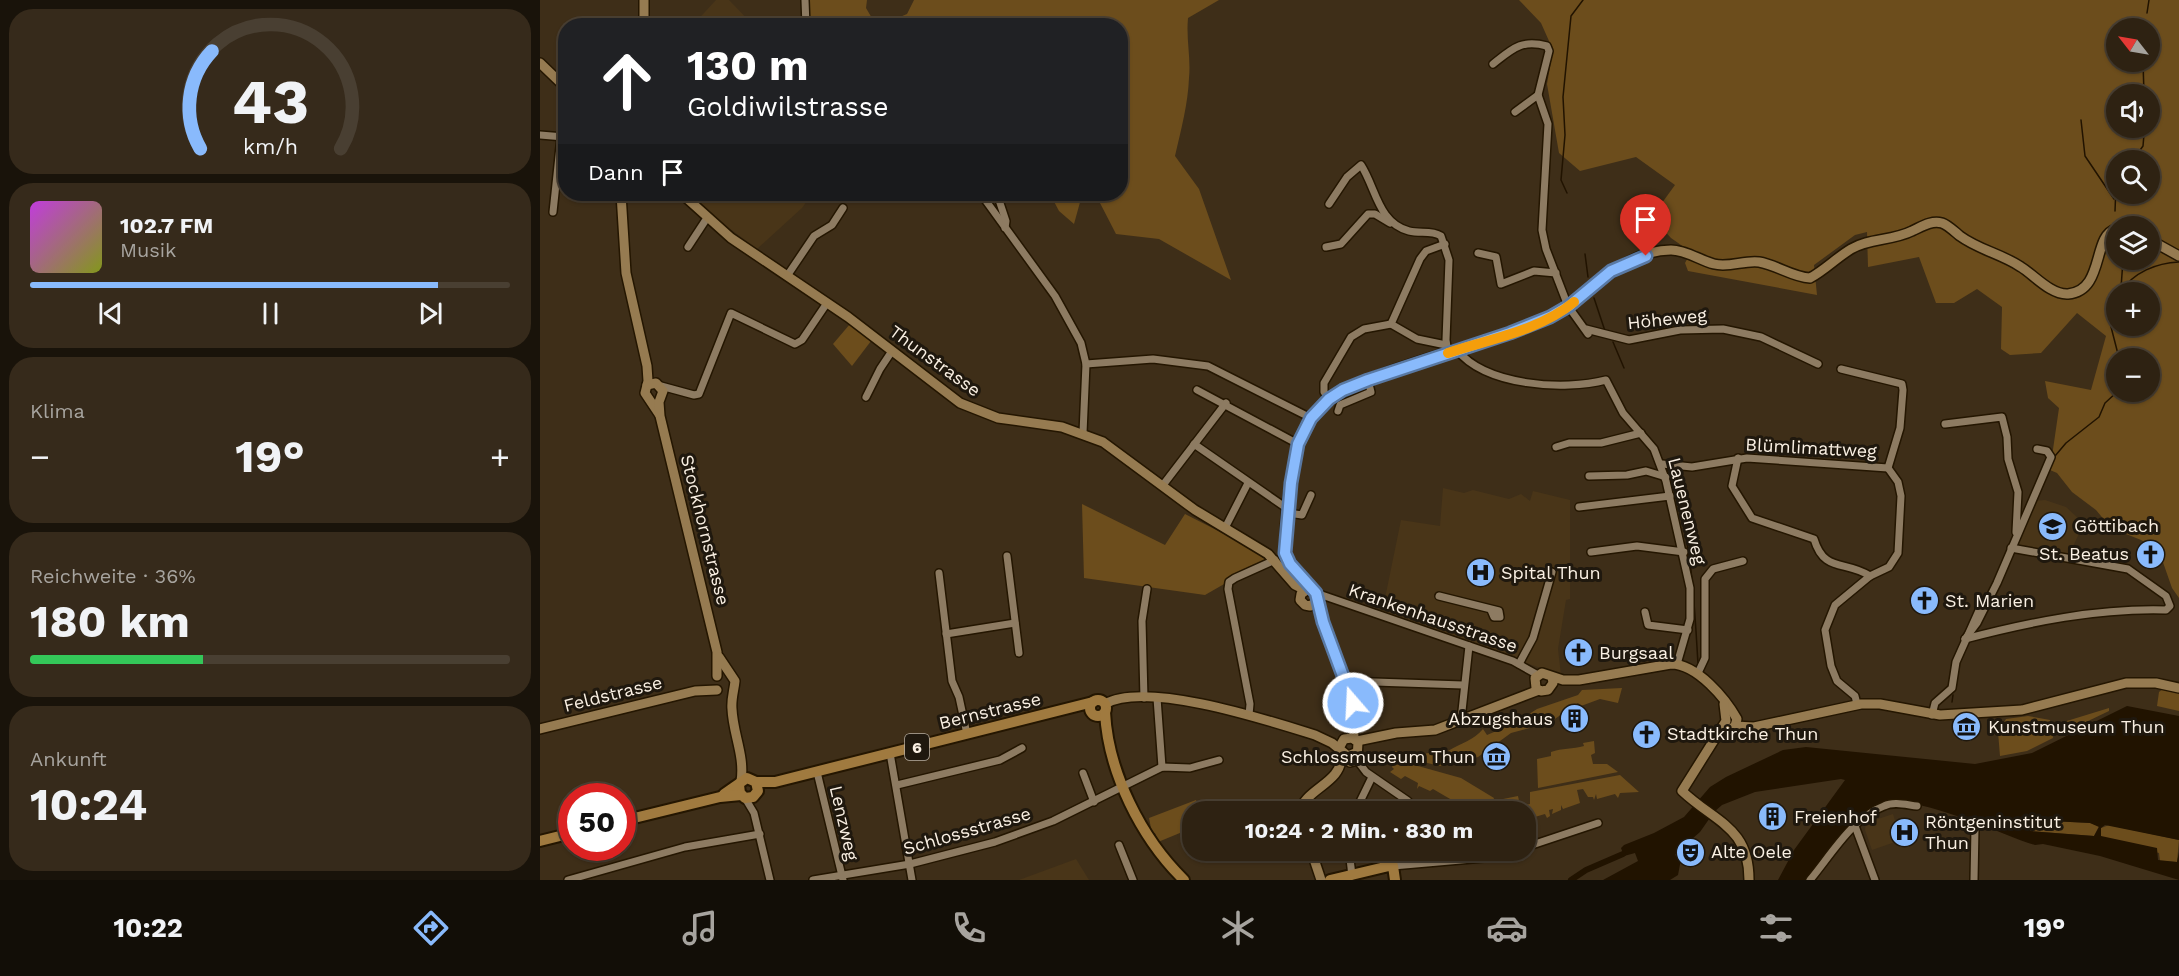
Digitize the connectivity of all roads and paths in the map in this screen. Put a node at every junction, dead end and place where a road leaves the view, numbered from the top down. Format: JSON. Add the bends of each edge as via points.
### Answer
{"nodes":[{"id":1,"x":644,"y":0,"type":"edge"},
{"id":2,"x":805,"y":0,"type":"edge"},
{"id":3,"x":644,"y":18,"type":"edge"},
{"id":4,"x":806,"y":18,"type":"edge"},
{"id":5,"x":540,"y":63,"type":"edge"},
{"id":6,"x":1492,"y":64,"type":"dead end"},
{"id":7,"x":558,"y":80,"type":"edge"},
{"id":8,"x":1538,"y":95,"type":"junction"},
{"id":9,"x":1515,"y":112,"type":"dead end"},
{"id":10,"x":540,"y":135,"type":"edge"},
{"id":11,"x":558,"y":137,"type":"edge"},
{"id":12,"x":558,"y":174,"type":"edge"},
{"id":13,"x":621,"y":201,"type":"edge"},
{"id":14,"x":689,"y":201,"type":"edge"},
{"id":15,"x":986,"y":201,"type":"edge"},
{"id":16,"x":999,"y":201,"type":"edge"},
{"id":17,"x":1329,"y":204,"type":"dead end"},
{"id":18,"x":843,"y":208,"type":"dead end"},
{"id":19,"x":553,"y":212,"type":"dead end"},
{"id":20,"x":707,"y":218,"type":"junction"},
{"id":21,"x":1391,"y":223,"type":"junction"},
{"id":22,"x":1005,"y":228,"type":"junction"},
{"id":23,"x":2106,"y":237,"type":"edge"},
{"id":24,"x":1445,"y":244,"type":"junction"},
{"id":25,"x":2160,"y":246,"type":"edge"},
{"id":26,"x":688,"y":247,"type":"dead end"},
{"id":27,"x":1326,"y":247,"type":"dead end"},
{"id":28,"x":1478,"y":253,"type":"dead end"},
{"id":29,"x":2179,"y":256,"type":"edge"},
{"id":30,"x":1556,"y":273,"type":"junction"},
{"id":31,"x":787,"y":276,"type":"junction"},
{"id":32,"x":827,"y":303,"type":"junction"},
{"id":33,"x":1569,"y":306,"type":"junction"},
{"id":34,"x":1391,"y":324,"type":"junction"},
{"id":35,"x":1450,"y":349,"type":"junction"},
{"id":36,"x":892,"y":351,"type":"junction"},
{"id":37,"x":1086,"y":364,"type":"junction"},
{"id":38,"x":1818,"y":364,"type":"dead end"},
{"id":39,"x":1841,"y":369,"type":"dead end"},
{"id":40,"x":1368,"y":380,"type":"junction"},
{"id":41,"x":1197,"y":390,"type":"dead end"},
{"id":42,"x":656,"y":391,"type":"junction"},
{"id":43,"x":866,"y":398,"type":"dead end"},
{"id":44,"x":1329,"y":399,"type":"junction"},
{"id":45,"x":1226,"y":403,"type":"junction"},
{"id":46,"x":1338,"y":411,"type":"dead end"},
{"id":47,"x":1311,"y":418,"type":"junction"},
{"id":48,"x":1945,"y":424,"type":"dead end"},
{"id":49,"x":1083,"y":433,"type":"junction"},
{"id":50,"x":1641,"y":433,"type":"junction"},
{"id":51,"x":1194,"y":444,"type":"junction"},
{"id":52,"x":1298,"y":444,"type":"junction"},
{"id":53,"x":1556,"y":447,"type":"dead end"},
{"id":54,"x":2037,"y":449,"type":"dead end"},
{"id":55,"x":1738,"y":458,"type":"junction"},
{"id":56,"x":1662,"y":464,"type":"junction"},
{"id":57,"x":1888,"y":468,"type":"junction"},
{"id":58,"x":1589,"y":476,"type":"dead end"},
{"id":59,"x":1665,"y":477,"type":"junction"},
{"id":60,"x":1248,"y":483,"type":"junction"},
{"id":61,"x":1163,"y":485,"type":"junction"},
{"id":62,"x":1311,"y":495,"type":"dead end"},
{"id":63,"x":1670,"y":496,"type":"junction"},
{"id":64,"x":2018,"y":499,"type":"junction"},
{"id":65,"x":2032,"y":503,"type":"junction"},
{"id":66,"x":1579,"y":507,"type":"dead end"},
{"id":67,"x":1288,"y":509,"type":"junction"},
{"id":68,"x":1225,"y":528,"type":"junction"},
{"id":69,"x":2017,"y":535,"type":"junction"},
{"id":70,"x":2011,"y":548,"type":"junction"},
{"id":71,"x":1591,"y":552,"type":"dead end"},
{"id":72,"x":1684,"y":552,"type":"junction"},
{"id":73,"x":1007,"y":556,"type":"dead end"},
{"id":74,"x":1743,"y":561,"type":"dead end"},
{"id":75,"x":1278,"y":563,"type":"junction"},
{"id":76,"x":1552,"y":572,"type":"dead end"},
{"id":77,"x":939,"y":573,"type":"dead end"},
{"id":78,"x":1870,"y":576,"type":"junction"},
{"id":79,"x":1147,"y":589,"type":"dead end"},
{"id":80,"x":1308,"y":595,"type":"junction"},
{"id":81,"x":1439,"y":596,"type":"dead end"},
{"id":82,"x":1491,"y":610,"type":"dead end"},
{"id":83,"x":1645,"y":612,"type":"dead end"},
{"id":84,"x":1015,"y":622,"type":"junction"},
{"id":85,"x":1688,"y":630,"type":"junction"},
{"id":86,"x":946,"y":634,"type":"junction"},
{"id":87,"x":1965,"y":639,"type":"junction"},
{"id":88,"x":1469,"y":646,"type":"junction"},
{"id":89,"x":717,"y":652,"type":"junction"},
{"id":90,"x":1019,"y":653,"type":"dead end"},
{"id":91,"x":1518,"y":664,"type":"junction"},
{"id":92,"x":1677,"y":664,"type":"junction"},
{"id":93,"x":728,"y":673,"type":"junction"},
{"id":94,"x":1698,"y":673,"type":"junction"},
{"id":95,"x":716,"y":678,"type":"junction"},
{"id":96,"x":1346,"y":681,"type":"junction"},
{"id":97,"x":1552,"y":681,"type":"junction"},
{"id":98,"x":1537,"y":682,"type":"junction"},
{"id":99,"x":1464,"y":685,"type":"junction"},
{"id":100,"x":2179,"y":688,"type":"edge"},
{"id":101,"x":732,"y":690,"type":"junction"},
{"id":102,"x":695,"y":691,"type":"junction"},
{"id":103,"x":719,"y":692,"type":"junction"},
{"id":104,"x":1144,"y":698,"type":"junction"},
{"id":105,"x":1157,"y":698,"type":"junction"},
{"id":106,"x":1857,"y":704,"type":"junction"},
{"id":107,"x":1098,"y":709,"type":"junction"},
{"id":108,"x":732,"y":711,"type":"junction"},
{"id":109,"x":1249,"y":715,"type":"junction"},
{"id":110,"x":1932,"y":715,"type":"junction"},
{"id":111,"x":1461,"y":720,"type":"junction"},
{"id":112,"x":1732,"y":722,"type":"junction"},
{"id":113,"x":540,"y":729,"type":"edge"},
{"id":114,"x":967,"y":734,"type":"junction"},
{"id":115,"x":1374,"y":738,"type":"junction"},
{"id":116,"x":1345,"y":745,"type":"junction"},
{"id":117,"x":1022,"y":748,"type":"dead end"},
{"id":118,"x":891,"y":753,"type":"junction"},
{"id":119,"x":1357,"y":756,"type":"junction"},
{"id":120,"x":1219,"y":760,"type":"dead end"},
{"id":121,"x":1162,"y":767,"type":"junction"},
{"id":122,"x":817,"y":772,"type":"junction"},
{"id":123,"x":1083,"y":773,"type":"dead end"},
{"id":124,"x":1372,"y":777,"type":"junction"},
{"id":125,"x":897,"y":785,"type":"junction"},
{"id":126,"x":1122,"y":786,"type":"junction"},
{"id":127,"x":749,"y":788,"type":"junction"},
{"id":128,"x":1313,"y":795,"type":"junction"},
{"id":129,"x":1094,"y":801,"type":"junction"},
{"id":130,"x":1303,"y":801,"type":"edge"},
{"id":131,"x":1310,"y":801,"type":"edge"},
{"id":132,"x":1360,"y":801,"type":"edge"},
{"id":133,"x":1408,"y":801,"type":"edge"},
{"id":134,"x":1917,"y":807,"type":"dead end"},
{"id":135,"x":636,"y":817,"type":"edge"},
{"id":136,"x":1598,"y":823,"type":"dead end"},
{"id":137,"x":1855,"y":826,"type":"junction"},
{"id":138,"x":1975,"y":828,"type":"dead end"},
{"id":139,"x":760,"y":834,"type":"junction"},
{"id":140,"x":558,"y":836,"type":"edge"},
{"id":141,"x":540,"y":841,"type":"edge"},
{"id":142,"x":1536,"y":844,"type":"edge"},
{"id":143,"x":1119,"y":845,"type":"dead end"},
{"id":144,"x":1311,"y":861,"type":"edge"},
{"id":145,"x":1313,"y":861,"type":"edge"},
{"id":146,"x":1350,"y":861,"type":"edge"},
{"id":147,"x":1394,"y":861,"type":"edge"},
{"id":148,"x":1432,"y":861,"type":"edge"},
{"id":149,"x":910,"y":864,"type":"junction"},
{"id":150,"x":1393,"y":866,"type":"junction"},
{"id":151,"x":1352,"y":876,"type":"junction"},
{"id":152,"x":842,"y":877,"type":"edge"},
{"id":153,"x":568,"y":880,"type":"edge"},
{"id":154,"x":770,"y":880,"type":"edge"},
{"id":155,"x":813,"y":880,"type":"edge"},
{"id":156,"x":912,"y":880,"type":"edge"},
{"id":157,"x":1133,"y":880,"type":"edge"},
{"id":158,"x":1184,"y":880,"type":"edge"},
{"id":159,"x":1316,"y":880,"type":"edge"},
{"id":160,"x":1321,"y":880,"type":"edge"},
{"id":161,"x":1330,"y":880,"type":"edge"},
{"id":162,"x":1395,"y":880,"type":"edge"},
{"id":163,"x":1749,"y":880,"type":"edge"},
{"id":164,"x":1810,"y":880,"type":"edge"},
{"id":165,"x":1875,"y":880,"type":"edge"},
{"id":166,"x":1974,"y":880,"type":"edge"}],
"edges":[{"from":1,"to":3,"type":"main road"},
{"from":2,"to":4,"type":"street"},
{"from":5,"to":7,"type":"main road"},
{"from":6,"to":8,"type":"street","via":[[1516,45],[1547,46],[1550,51]]},
{"from":8,"to":9,"type":"street"},
{"from":8,"to":30,"type":"street","via":[[1548,124],[1542,230]]},
{"from":10,"to":11,"type":"street"},
{"from":12,"to":19,"type":"street"},
{"from":13,"to":42,"type":"main road","name":"Stockhornstrasse","via":[[626,273]]},
{"from":14,"to":20,"type":"main road","name":"Thunstrasse"},
{"from":15,"to":22,"type":"street"},
{"from":16,"to":22,"type":"street"},
{"from":17,"to":21,"type":"street","via":[[1347,177],[1361,165]]},
{"from":18,"to":31,"type":"street","via":[[832,225],[814,237]]},
{"from":20,"to":26,"type":"street"},
{"from":20,"to":31,"type":"main road","name":"Thunstrasse"},
{"from":21,"to":24,"type":"street","via":[[1409,231],[1437,233]]},
{"from":21,"to":27,"type":"street","via":[[1368,214],[1341,244]]},
{"from":22,"to":37,"type":"street","via":[[1064,310],[1081,343]]},
{"from":23,"to":33,"type":"main road","via":[[2089,282],[2068,294],[1968,242],[1942,223],[1928,223],[1888,240],[1865,242],[1810,278],[1756,261],[1727,266],[1683,252],[1655,252],[1611,271]]},
{"from":24,"to":34,"type":"street","via":[[1426,251],[1420,259]]},
{"from":24,"to":35,"type":"street","via":[[1449,260]]},
{"from":25,"to":29,"type":"main road"},
{"from":28,"to":30,"type":"street","via":[[1496,257],[1501,285],[1534,271]]},
{"from":30,"to":33,"type":"street"},
{"from":31,"to":32,"type":"main road","name":"Thunstrasse"},
{"from":32,"to":36,"type":"main road","name":"Thunstrasse"},
{"from":32,"to":42,"type":"street","via":[[802,340],[795,344],[731,313],[700,392],[696,395],[680,390]]},
{"from":33,"to":35,"type":"main road","via":[[1510,333]]},
{"from":33,"to":38,"type":"street","name":"Höheweg","via":[[1587,331],[1629,340],[1680,330],[1722,328],[1761,337]]},
{"from":34,"to":35,"type":"street","via":[[1417,339]]},
{"from":34,"to":44,"type":"street","via":[[1364,329],[1352,337],[1324,383]]},
{"from":35,"to":40,"type":"main road"},
{"from":35,"to":50,"type":"street","name":"Lauenenweg","via":[[1477,369],[1499,378],[1582,385],[1606,380],[1623,413]]},
{"from":36,"to":43,"type":"street"},
{"from":36,"to":49,"type":"main road","name":"Thunstrasse","via":[[978,412]]},
{"from":37,"to":47,"type":"street","via":[[1153,359],[1208,366]]},
{"from":37,"to":49,"type":"street"},
{"from":39,"to":57,"type":"street","name":"Blümlimattweg","via":[[1902,384],[1900,428]]},
{"from":40,"to":44,"type":"main road"},
{"from":40,"to":46,"type":"street","via":[[1371,392],[1340,405]]},
{"from":41,"to":45,"type":"street"},
{"from":42,"to":89,"type":"main road","name":"Stockhornstrasse"},
{"from":44,"to":47,"type":"main road"},
{"from":45,"to":51,"type":"street"},
{"from":45,"to":52,"type":"street"},
{"from":47,"to":52,"type":"main road"},
{"from":48,"to":64,"type":"street","via":[[2002,417]]},
{"from":49,"to":61,"type":"main road","name":"Thunstrasse","via":[[1110,446]]},
{"from":50,"to":53,"type":"street"},
{"from":50,"to":56,"type":"street","name":"Lauenenweg"},
{"from":51,"to":60,"type":"street"},
{"from":51,"to":61,"type":"street"},
{"from":52,"to":67,"type":"main road"},
{"from":54,"to":65,"type":"street","via":[[2047,451],[2051,457]]},
{"from":55,"to":56,"type":"street","name":"Blümlimattweg","via":[[1701,466]]},
{"from":55,"to":57,"type":"street","name":"Blümlimattweg"},
{"from":55,"to":78,"type":"street","via":[[1732,486],[1752,518],[1814,539],[1825,561]]},
{"from":56,"to":59,"type":"street","name":"Lauenenweg"},
{"from":57,"to":78,"type":"street","name":"Blümlimattweg","via":[[1898,482],[1901,496],[1899,547],[1889,567]]},
{"from":58,"to":59,"type":"street","via":[[1646,471]]},
{"from":59,"to":63,"type":"street","name":"Lauenenweg"},
{"from":60,"to":67,"type":"street"},
{"from":60,"to":68,"type":"street"},
{"from":61,"to":68,"type":"main road","name":"Thunstrasse"},
{"from":62,"to":67,"type":"street","via":[[1302,515]]},
{"from":63,"to":66,"type":"street"},
{"from":63,"to":72,"type":"street","name":"Lauenenweg"},
{"from":64,"to":65,"type":"street"},
{"from":64,"to":69,"type":"street"},
{"from":65,"to":69,"type":"street"},
{"from":67,"to":80,"type":"main road","via":[[1285,556],[1300,575]]},
{"from":68,"to":75,"type":"main road","name":"Thunstrasse"},
{"from":69,"to":70,"type":"street"},
{"from":70,"to":87,"type":"street","via":[[1981,614]]},
{"from":70,"to":87,"type":"street","via":[[2128,569],[2166,596],[2170,606],[2166,610],[2120,611],[2043,621]]},
{"from":71,"to":72,"type":"street","via":[[1637,546]]},
{"from":72,"to":85,"type":"street","name":"Lauenenweg","via":[[1690,588]]},
{"from":73,"to":84,"type":"street"},
{"from":74,"to":94,"type":"street","via":[[1713,569],[1705,579],[1705,658]]},
{"from":75,"to":80,"type":"main road","name":"Thunstrasse","via":[[1289,586]]},
{"from":75,"to":109,"type":"street","via":[[1235,578],[1228,589]]},
{"from":76,"to":91,"type":"street","via":[[1533,638]]},
{"from":77,"to":86,"type":"street"},
{"from":78,"to":106,"type":"street","name":"Blümlimattweg","via":[[1835,605],[1825,630],[1837,681],[1854,694]]},
{"from":79,"to":104,"type":"street","via":[[1142,621]]},
{"from":80,"to":88,"type":"street","name":"Krankenhausstrasse"},
{"from":80,"to":96,"type":"main road"},
{"from":81,"to":82,"type":"street"},
{"from":83,"to":85,"type":"street","via":[[1648,625]]},
{"from":84,"to":86,"type":"street"},
{"from":84,"to":90,"type":"street"},
{"from":85,"to":92,"type":"street","name":"Lauenenweg"},
{"from":86,"to":114,"type":"street","via":[[952,681]]},
{"from":87,"to":110,"type":"street","via":[[1952,688],[1935,703]]},
{"from":88,"to":91,"type":"street","name":"Krankenhausstrasse"},
{"from":88,"to":99,"type":"street"},
{"from":89,"to":93,"type":"main road","name":"Stockhornstrasse"},
{"from":89,"to":95,"type":"main road","name":"Stockhornstrasse"},
{"from":91,"to":98,"type":"street","name":"Krankenhausstrasse"},
{"from":92,"to":94,"type":"main road"},
{"from":92,"to":97,"type":"main road"},
{"from":93,"to":95,"type":"main road","name":"Feldstrasse"},
{"from":93,"to":101,"type":"main road","name":"Stockhornstrasse","via":[[735,681]]},
{"from":94,"to":112,"type":"main road","via":[[1723,702]]},
{"from":95,"to":102,"type":"main road","name":"Feldstrasse"},
{"from":95,"to":103,"type":"main road","name":"Stockhornstrasse"},
{"from":96,"to":99,"type":"street"},
{"from":96,"to":116,"type":"main road","via":[[1353,703],[1353,720]]},
{"from":97,"to":98,"type":"main road","via":[[1545,673]]},
{"from":97,"to":98,"type":"main road","via":[[1547,691]]},
{"from":98,"to":111,"type":"main road","via":[[1519,697]]},
{"from":99,"to":111,"type":"street"},
{"from":100,"to":110,"type":"main road","via":[[2126,683],[2022,710]]},
{"from":101,"to":103,"type":"main road","name":"Feldstrasse"},
{"from":101,"to":108,"type":"main road"},
{"from":102,"to":103,"type":"main road","name":"Feldstrasse"},
{"from":102,"to":113,"type":"main road","name":"Feldstrasse"},
{"from":103,"to":108,"type":"main road"},
{"from":104,"to":105,"type":"main road","name":"Bernstrasse"},
{"from":104,"to":107,"type":"main road","name":"Bernstrasse","via":[[1117,699]]},
{"from":105,"to":109,"type":"main road","name":"Bernstrasse"},
{"from":105,"to":121,"type":"street"},
{"from":106,"to":110,"type":"main road","via":[[1880,704]]},
{"from":106,"to":112,"type":"main road","via":[[1763,725]]},
{"from":107,"to":114,"type":"main road","name":"Bernstrasse","number":"6","via":[[1074,707]]},
{"from":107,"to":126,"type":"main road"},
{"from":108,"to":127,"type":"main road"},
{"from":109,"to":116,"type":"main road","name":"Bernstrasse"},
{"from":111,"to":115,"type":"main road","via":[[1431,731]]},
{"from":112,"to":163,"type":"main road","via":[[1716,738],[1682,791],[1742,841]]},
{"from":114,"to":118,"type":"main road","name":"Bernstrasse","number":"6"},
{"from":115,"to":116,"type":"main road"},
{"from":115,"to":119,"type":"main road"},
{"from":116,"to":119,"type":"main road"},
{"from":116,"to":119,"type":"main road","via":[[1350,762]]},
{"from":116,"to":128,"type":"main road","via":[[1336,773]]},
{"from":117,"to":125,"type":"street","via":[[989,763]]},
{"from":118,"to":122,"type":"main road","name":"Bernstrasse","number":"6"},
{"from":118,"to":125,"type":"street"},
{"from":119,"to":124,"type":"street","via":[[1360,768]]},
{"from":120,"to":121,"type":"street","via":[[1190,768]]},
{"from":121,"to":126,"type":"street","name":"Schlossstrasse"},
{"from":122,"to":127,"type":"main road","name":"Bernstrasse","number":"6"},
{"from":122,"to":152,"type":"street","name":"Lenzweg"},
{"from":123,"to":129,"type":"street"},
{"from":124,"to":132,"type":"street"},
{"from":124,"to":133,"type":"street"},
{"from":125,"to":149,"type":"street"},
{"from":126,"to":129,"type":"street","name":"Schlossstrasse"},
{"from":126,"to":158,"type":"main road","via":[[1159,852]]},
{"from":127,"to":135,"type":"main road"},
{"from":127,"to":139,"type":"street"},
{"from":128,"to":130,"type":"main road"},
{"from":128,"to":131,"type":"main road"},
{"from":129,"to":149,"type":"street","name":"Schlossstrasse","via":[[1015,836]]},
{"from":134,"to":137,"type":"street","via":[[1884,806]]},
{"from":136,"to":142,"type":"street"},
{"from":137,"to":164,"type":"street"},
{"from":137,"to":165,"type":"street"},
{"from":138,"to":166,"type":"street"},
{"from":139,"to":153,"type":"street","via":[[685,847]]},
{"from":139,"to":154,"type":"street"},
{"from":140,"to":141,"type":"main road"},
{"from":143,"to":157,"type":"street"},
{"from":144,"to":159,"type":"main road"},
{"from":145,"to":160,"type":"main road"},
{"from":146,"to":151,"type":"street"},
{"from":147,"to":150,"type":"street"},
{"from":148,"to":150,"type":"street"},
{"from":149,"to":152,"type":"street","name":"Schlossstrasse"},
{"from":149,"to":156,"type":"street"},
{"from":150,"to":151,"type":"main road"},
{"from":150,"to":162,"type":"main road"},
{"from":151,"to":161,"type":"main road"},
{"from":152,"to":155,"type":"street","name":"Schlossstrasse"}]}
